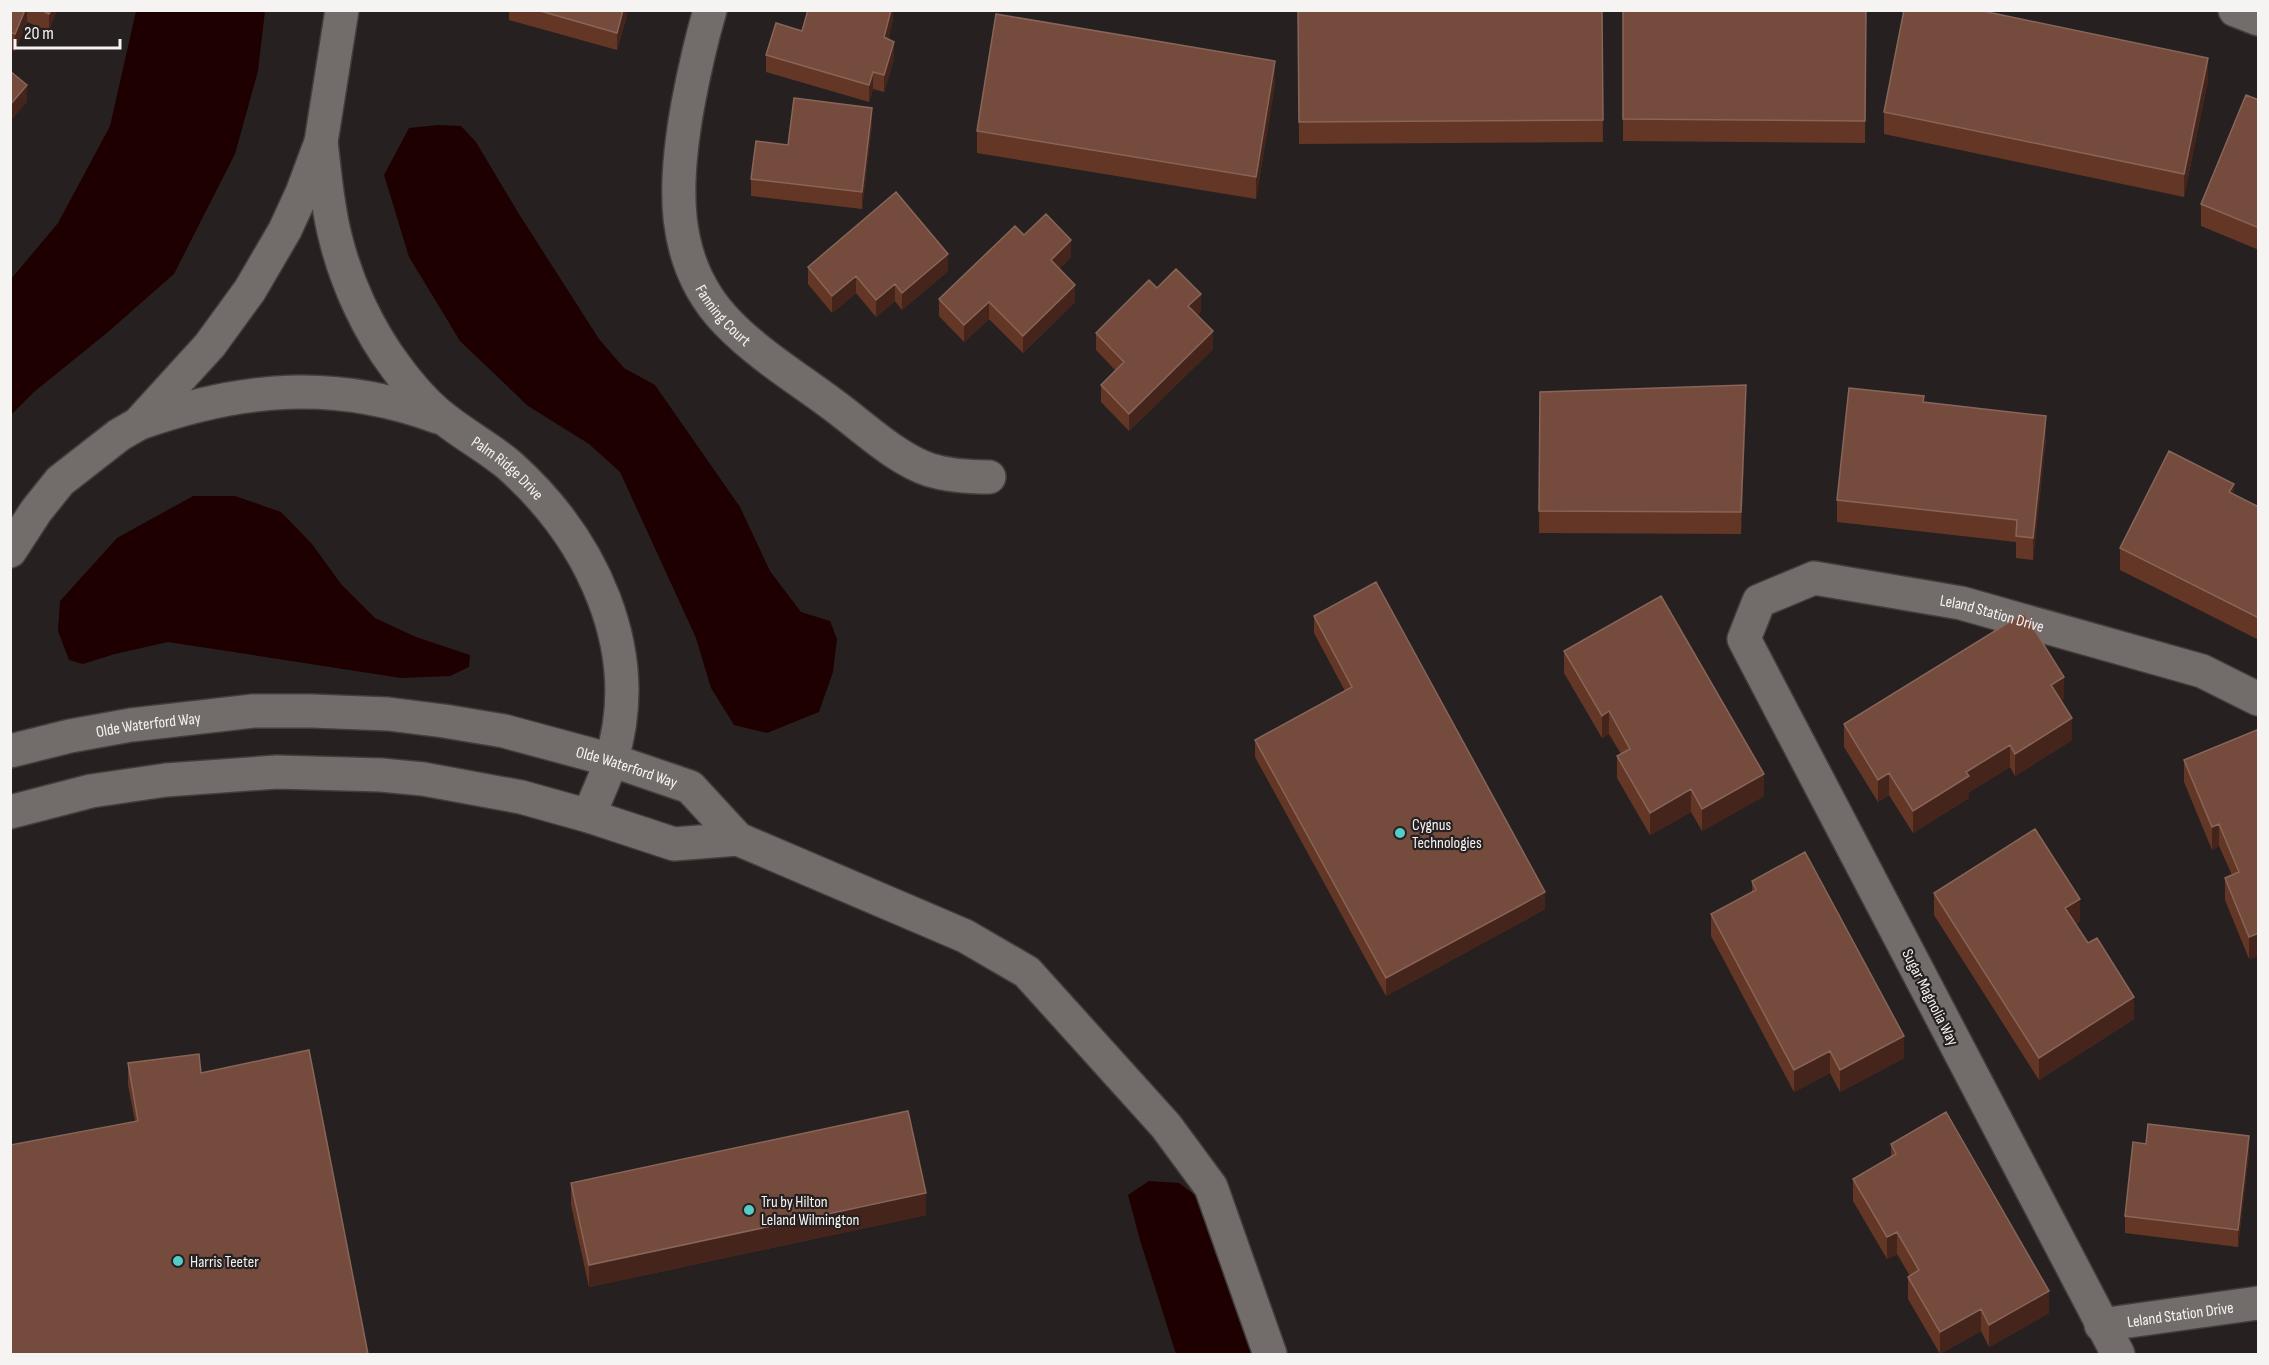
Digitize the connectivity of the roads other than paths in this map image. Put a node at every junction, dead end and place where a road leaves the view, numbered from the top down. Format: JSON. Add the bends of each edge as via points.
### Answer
{"nodes":[{"id":1,"x":342,"y":10,"type":"edge"},
{"id":2,"x":710,"y":10,"type":"edge"},
{"id":3,"x":2235,"y":10,"type":"edge"},
{"id":4,"x":2259,"y":19,"type":"edge"},
{"id":5,"x":321,"y":142,"type":"junction"},
{"id":6,"x":445,"y":420,"type":"junction"},
{"id":7,"x":138,"y":424,"type":"junction"},
{"id":8,"x":989,"y":477,"type":"dead end"},
{"id":9,"x":10,"y":551,"type":"edge"},
{"id":10,"x":1744,"y":639,"type":"joint"},
{"id":11,"x":2259,"y":699,"type":"edge"},
{"id":12,"x":10,"y":751,"type":"edge"},
{"id":13,"x":611,"y":760,"type":"junction"},
{"id":14,"x":10,"y":812,"type":"edge"},
{"id":15,"x":589,"y":816,"type":"junction"},
{"id":16,"x":738,"y":839,"type":"junction"},
{"id":17,"x":2259,"y":1303,"type":"edge"},
{"id":18,"x":2101,"y":1325,"type":"junction"},
{"id":19,"x":1270,"y":1354,"type":"edge"},
{"id":20,"x":2118,"y":1354,"type":"edge"}],
"edges":[{"from":1,"to":5,"type":"street","name":"Palm Ridge Drive"},
{"from":2,"to":8,"type":"street","name":"Fanning Court","via":[[690,93],[678,179],[678,215],[695,277],[711,303],[735,329],[897,453],[929,469],[961,477]]},
{"from":3,"to":4,"type":"street"},
{"from":5,"to":6,"type":"street","name":"Palm Ridge Drive","via":[[335,238],[350,283],[372,331],[396,367]]},
{"from":5,"to":7,"type":"street","name":"Palm Ridge Drive","via":[[285,230],[250,290],[210,345]]},
{"from":6,"to":7,"type":"street","via":[[409,406],[343,393],[303,391],[209,402]]},
{"from":6,"to":13,"type":"street","name":"Palm Ridge Drive","via":[[506,462],[531,486],[555,512],[590,566],[606,602],[621,665],[619,719]]},
{"from":7,"to":9,"type":"street","name":"Palm Ridge Drive","via":[[111,440],[60,481]]},
{"from":10,"to":11,"type":"street","name":"Leland Station Drive","via":[[1759,601],[1814,578],[1961,603],[2202,671]]},
{"from":10,"to":18,"type":"street","name":"Sugar Magnolia Way"},
{"from":12,"to":13,"type":"street","name":"Olde Waterford Way","via":[[70,736],[180,718],[253,711],[312,711],[444,721],[504,731]]},
{"from":13,"to":15,"type":"street","name":"Palm Ridge Drive"},
{"from":13,"to":16,"type":"street","name":"Olde Waterford Way","via":[[690,787]]},
{"from":14,"to":15,"type":"street","via":[[91,791],[176,779],[277,772],[423,779],[521,797]]},
{"from":15,"to":16,"type":"street","via":[[674,844]]},
{"from":16,"to":19,"type":"street","via":[[965,936],[1027,972],[1166,1126],[1211,1187]]},
{"from":17,"to":18,"type":"street","name":"Leland Station Drive"},
{"from":18,"to":20,"type":"street","name":"Sugar Magnolia Way"}]}
